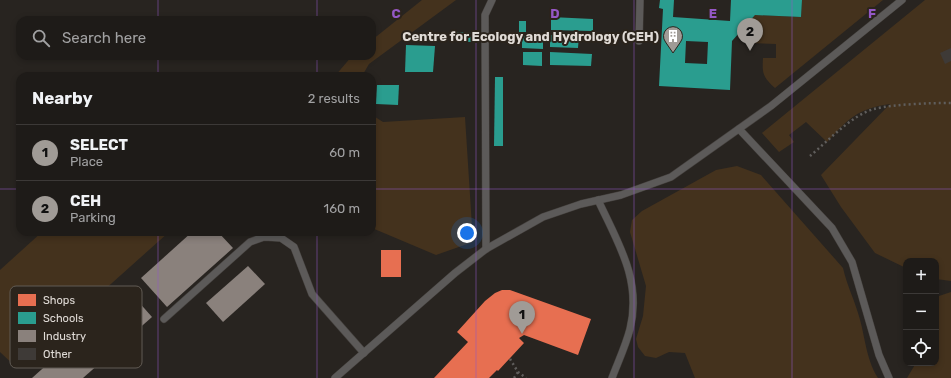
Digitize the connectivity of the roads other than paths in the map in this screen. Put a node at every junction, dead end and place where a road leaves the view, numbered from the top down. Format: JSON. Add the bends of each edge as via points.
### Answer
{"nodes":[{"id":1,"x":492,"y":0,"type":"edge"},
{"id":2,"x":640,"y":0,"type":"edge"},
{"id":3,"x":902,"y":0,"type":"edge"},
{"id":4,"x":638,"y":41,"type":"dead end"},
{"id":5,"x":739,"y":129,"type":"junction"},
{"id":6,"x":794,"y":176,"type":"dead end"},
{"id":7,"x":787,"y":182,"type":"junction"},
{"id":8,"x":598,"y":200,"type":"junction"},
{"id":9,"x":268,"y":236,"type":"edge"},
{"id":10,"x":276,"y":236,"type":"edge"},
{"id":11,"x":486,"y":249,"type":"junction"},
{"id":12,"x":164,"y":319,"type":"dead end"},
{"id":13,"x":364,"y":353,"type":"junction"},
{"id":14,"x":335,"y":378,"type":"edge"},
{"id":15,"x":612,"y":378,"type":"edge"},
{"id":16,"x":889,"y":378,"type":"edge"}],
"edges":[{"from":1,"to":11,"type":"lane","via":[[485,14]]},
{"from":2,"to":4,"type":"lane"},
{"from":3,"to":5,"type":"lane"},
{"from":5,"to":7,"type":"lane"},
{"from":5,"to":8,"type":"lane","via":[[671,177],[621,195]]},
{"from":6,"to":7,"type":"lane"},
{"from":7,"to":16,"type":"lane","via":[[832,228],[852,262],[879,355]]},
{"from":8,"to":11,"type":"lane","via":[[543,217]]},
{"from":8,"to":15,"type":"lane","via":[[630,270],[634,294],[630,328]]},
{"from":9,"to":12,"type":"lane","via":[[250,242]]},
{"from":10,"to":13,"type":"lane","via":[[294,247],[312,294]]},
{"from":11,"to":13,"type":"lane"},
{"from":13,"to":14,"type":"lane"}]}
